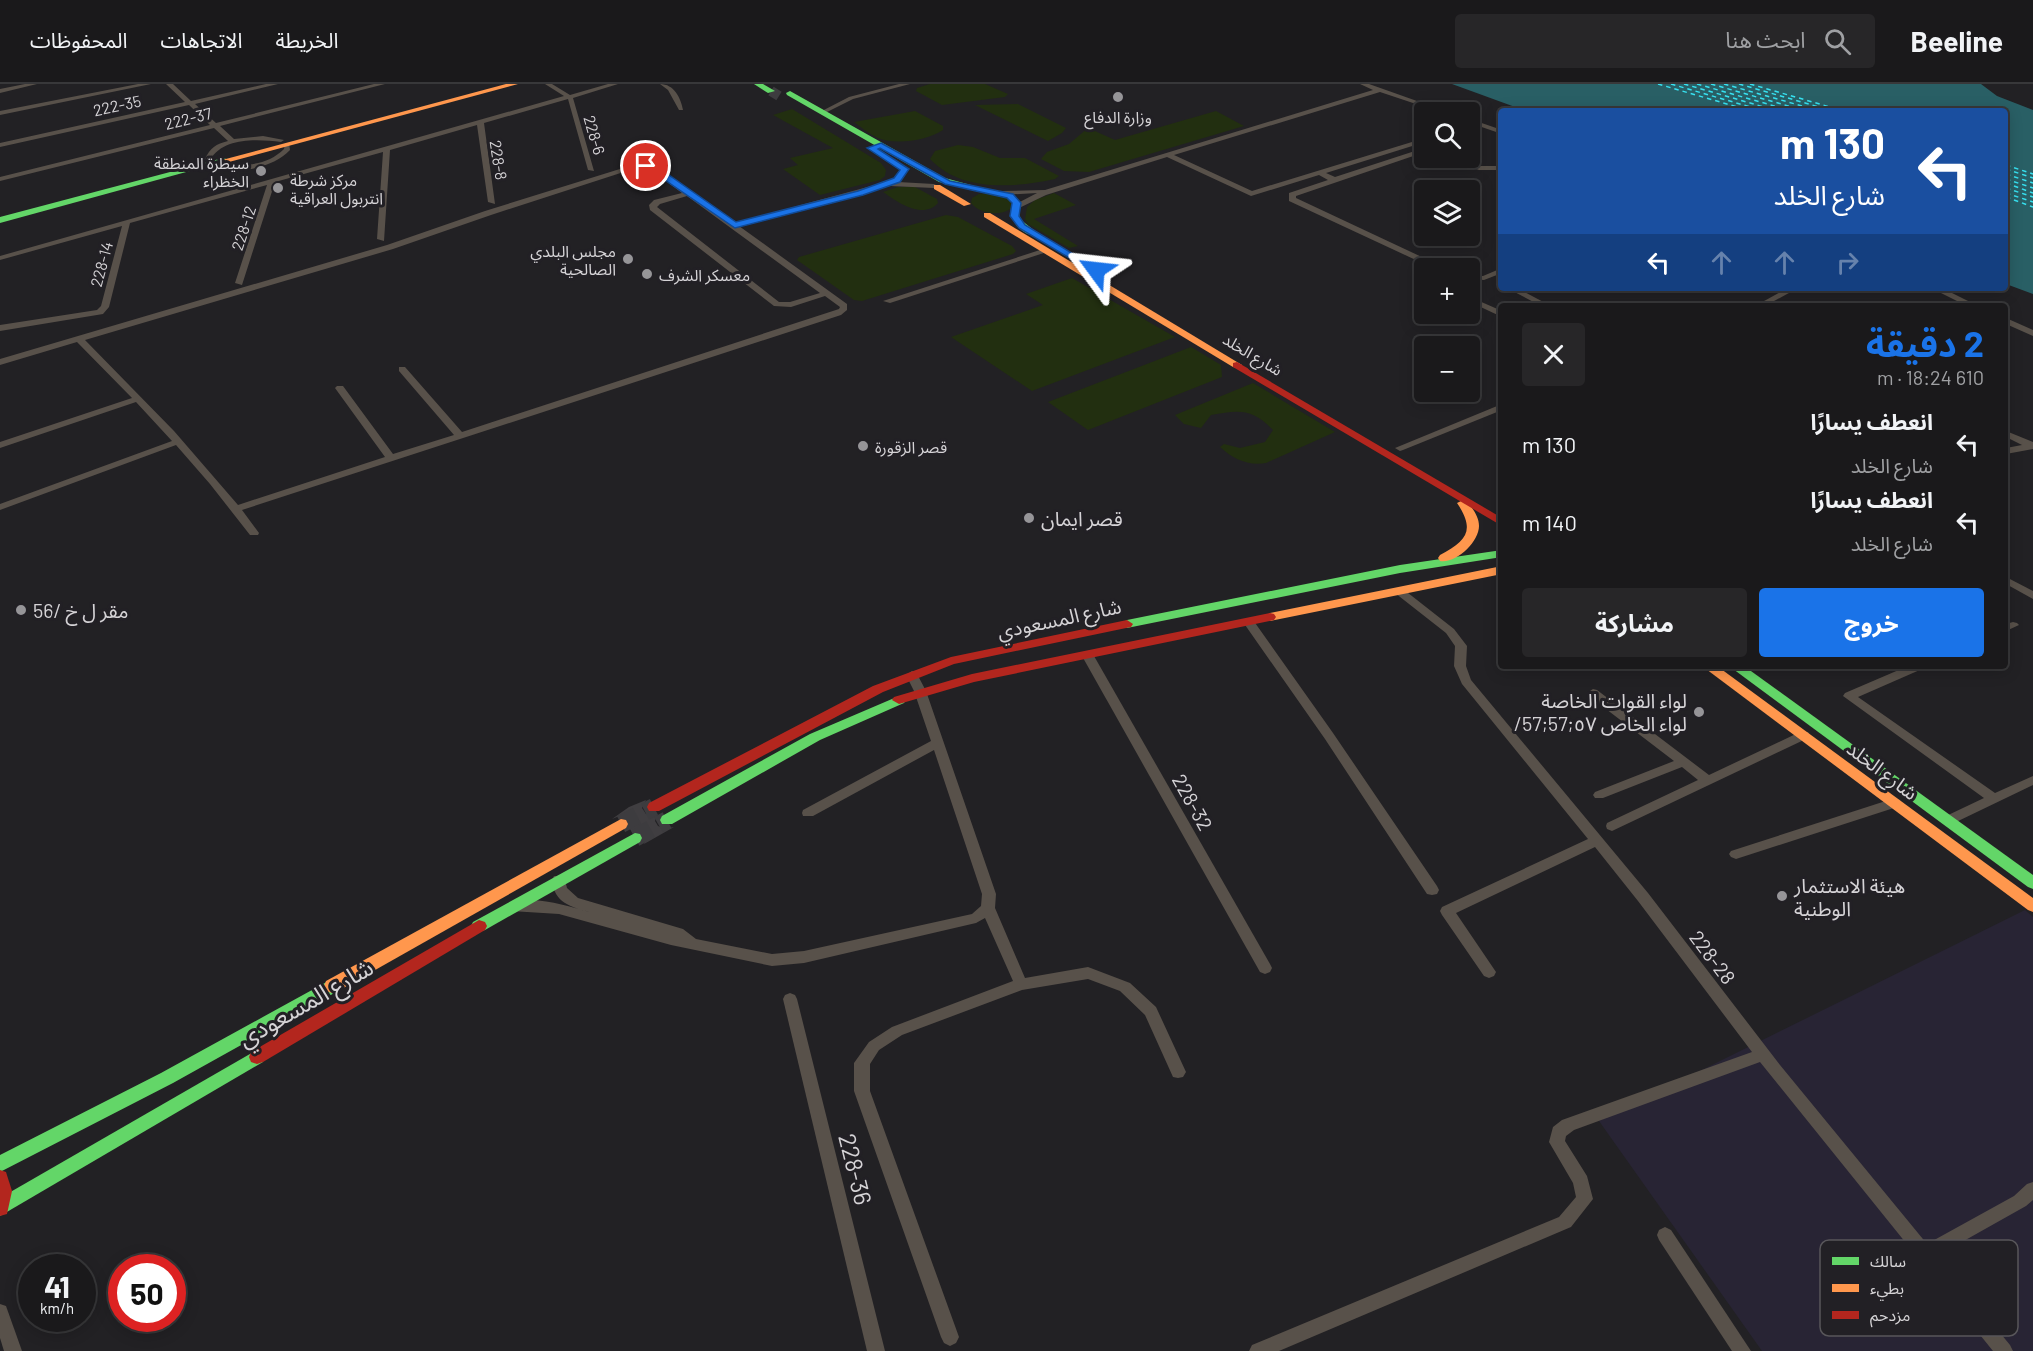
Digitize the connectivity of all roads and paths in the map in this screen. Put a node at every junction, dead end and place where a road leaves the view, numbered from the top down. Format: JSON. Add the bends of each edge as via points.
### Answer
{"nodes":[{"id":1,"x":34,"y":84,"type":"edge"},
{"id":2,"x":148,"y":84,"type":"edge"},
{"id":3,"x":169,"y":84,"type":"edge"},
{"id":4,"x":275,"y":84,"type":"edge"},
{"id":5,"x":382,"y":84,"type":"edge"},
{"id":6,"x":493,"y":84,"type":"edge"},
{"id":7,"x":514,"y":84,"type":"edge"},
{"id":8,"x":549,"y":84,"type":"edge"},
{"id":9,"x":615,"y":84,"type":"edge"},
{"id":10,"x":663,"y":84,"type":"edge"},
{"id":11,"x":758,"y":84,"type":"edge"},
{"id":12,"x":907,"y":84,"type":"edge"},
{"id":13,"x":1363,"y":84,"type":"edge"},
{"id":14,"x":1379,"y":90,"type":"junction"},
{"id":15,"x":0,"y":91,"type":"edge"},
{"id":16,"x":779,"y":91,"type":"edge"},
{"id":17,"x":570,"y":97,"type":"junction"},
{"id":18,"x":1415,"y":102,"type":"edge"},
{"id":19,"x":190,"y":103,"type":"junction"},
{"id":20,"x":681,"y":109,"type":"dead end"},
{"id":21,"x":822,"y":112,"type":"junction"},
{"id":22,"x":0,"y":113,"type":"edge"},
{"id":23,"x":480,"y":122,"type":"junction"},
{"id":24,"x":215,"y":125,"type":"junction"},
{"id":25,"x":1480,"y":125,"type":"edge"},
{"id":26,"x":1498,"y":131,"type":"edge"},
{"id":27,"x":233,"y":142,"type":"junction"},
{"id":28,"x":284,"y":142,"type":"junction"},
{"id":29,"x":1414,"y":143,"type":"edge"},
{"id":30,"x":0,"y":145,"type":"edge"},
{"id":31,"x":1409,"y":145,"type":"junction"},
{"id":32,"x":876,"y":147,"type":"junction"},
{"id":33,"x":1414,"y":147,"type":"edge"},
{"id":34,"x":387,"y":149,"type":"junction"},
{"id":35,"x":1414,"y":153,"type":"edge"},
{"id":36,"x":1168,"y":155,"type":"junction"},
{"id":37,"x":210,"y":161,"type":"junction"},
{"id":38,"x":1480,"y":168,"type":"edge"},
{"id":39,"x":1498,"y":168,"type":"edge"},
{"id":40,"x":905,"y":169,"type":"junction"},
{"id":41,"x":592,"y":170,"type":"dead end"},
{"id":42,"x":1321,"y":172,"type":"junction"},
{"id":43,"x":272,"y":173,"type":"junction"},
{"id":44,"x":0,"y":179,"type":"edge"},
{"id":45,"x":1334,"y":180,"type":"junction"},
{"id":46,"x":889,"y":184,"type":"junction"},
{"id":47,"x":934,"y":186,"type":"junction"},
{"id":48,"x":1058,"y":189,"type":"junction"},
{"id":49,"x":996,"y":192,"type":"junction"},
{"id":50,"x":689,"y":193,"type":"junction"},
{"id":51,"x":492,"y":202,"type":"dead end"},
{"id":52,"x":967,"y":204,"type":"junction"},
{"id":53,"x":1016,"y":209,"type":"junction"},
{"id":54,"x":0,"y":213,"type":"edge"},
{"id":55,"x":987,"y":214,"type":"junction"},
{"id":56,"x":0,"y":220,"type":"edge"},
{"id":57,"x":127,"y":222,"type":"junction"},
{"id":58,"x":738,"y":228,"type":"junction"},
{"id":59,"x":381,"y":239,"type":"dead end"},
{"id":60,"x":1046,"y":251,"type":"junction"},
{"id":61,"x":1417,"y":258,"type":"edge"},
{"id":62,"x":1,"y":259,"type":"edge"},
{"id":63,"x":1498,"y":272,"type":"edge"},
{"id":64,"x":1491,"y":275,"type":"junction"},
{"id":65,"x":1480,"y":278,"type":"edge"},
{"id":66,"x":1498,"y":280,"type":"edge"},
{"id":67,"x":239,"y":283,"type":"dead end"},
{"id":68,"x":1517,"y":291,"type":"edge"},
{"id":69,"x":1788,"y":291,"type":"edge"},
{"id":70,"x":1942,"y":291,"type":"edge"},
{"id":71,"x":827,"y":293,"type":"junction"},
{"id":72,"x":887,"y":301,"type":"dead end"},
{"id":73,"x":1541,"y":303,"type":"edge"},
{"id":74,"x":1765,"y":303,"type":"edge"},
{"id":75,"x":1968,"y":303,"type":"edge"},
{"id":76,"x":1480,"y":304,"type":"edge"},
{"id":77,"x":1498,"y":313,"type":"edge"},
{"id":78,"x":2008,"y":322,"type":"edge"},
{"id":79,"x":0,"y":328,"type":"edge"},
{"id":80,"x":2033,"y":333,"type":"edge"},
{"id":81,"x":79,"y":339,"type":"junction"},
{"id":82,"x":0,"y":362,"type":"edge"},
{"id":83,"x":402,"y":369,"type":"dead end"},
{"id":84,"x":340,"y":387,"type":"dead end"},
{"id":85,"x":137,"y":399,"type":"junction"},
{"id":86,"x":1498,"y":409,"type":"edge"},
{"id":87,"x":2008,"y":435,"type":"edge"},
{"id":88,"x":460,"y":436,"type":"junction"},
{"id":89,"x":177,"y":442,"type":"junction"},
{"id":90,"x":0,"y":445,"type":"edge"},
{"id":91,"x":2032,"y":445,"type":"edge"},
{"id":92,"x":1400,"y":448,"type":"junction"},
{"id":93,"x":2008,"y":451,"type":"edge"},
{"id":94,"x":391,"y":459,"type":"junction"},
{"id":95,"x":1455,"y":496,"type":"junction"},
{"id":96,"x":0,"y":507,"type":"edge"},
{"id":97,"x":237,"y":508,"type":"junction"},
{"id":98,"x":1498,"y":508,"type":"edge"},
{"id":99,"x":1498,"y":521,"type":"edge"},
{"id":100,"x":255,"y":533,"type":"dead end"},
{"id":101,"x":1498,"y":554,"type":"edge"},
{"id":102,"x":1427,"y":565,"type":"junction"},
{"id":103,"x":1498,"y":571,"type":"edge"},
{"id":104,"x":2008,"y":581,"type":"edge"},
{"id":105,"x":1399,"y":591,"type":"junction"},
{"id":106,"x":2033,"y":596,"type":"edge"},
{"id":107,"x":1248,"y":622,"type":"junction"},
{"id":108,"x":1088,"y":656,"type":"junction"},
{"id":109,"x":1712,"y":669,"type":"edge"},
{"id":110,"x":1739,"y":669,"type":"edge"},
{"id":111,"x":1911,"y":669,"type":"edge"},
{"id":112,"x":912,"y":675,"type":"junction"},
{"id":113,"x":920,"y":691,"type":"junction"},
{"id":114,"x":1593,"y":693,"type":"dead end"},
{"id":115,"x":1804,"y":735,"type":"junction"},
{"id":116,"x":938,"y":743,"type":"junction"},
{"id":117,"x":1683,"y":762,"type":"junction"},
{"id":118,"x":2033,"y":780,"type":"edge"},
{"id":119,"x":1708,"y":781,"type":"junction"},
{"id":120,"x":1599,"y":795,"type":"dead end"},
{"id":121,"x":1994,"y":799,"type":"junction"},
{"id":122,"x":1895,"y":803,"type":"junction"},
{"id":123,"x":654,"y":807,"type":"tunnel mouth"},
{"id":124,"x":808,"y":813,"type":"dead end"},
{"id":125,"x":667,"y":820,"type":"tunnel mouth"},
{"id":126,"x":1949,"y":820,"type":"junction"},
{"id":127,"x":621,"y":824,"type":"tunnel mouth"},
{"id":128,"x":1612,"y":826,"type":"dead end"},
{"id":129,"x":635,"y":838,"type":"tunnel mouth"},
{"id":130,"x":1596,"y":841,"type":"junction"},
{"id":131,"x":1736,"y":854,"type":"dead end"},
{"id":132,"x":559,"y":880,"type":"junction"},
{"id":133,"x":2033,"y":883,"type":"edge"},
{"id":134,"x":1432,"y":890,"type":"dead end"},
{"id":135,"x":2033,"y":906,"type":"edge"},
{"id":136,"x":512,"y":907,"type":"junction"},
{"id":137,"x":988,"y":908,"type":"junction"},
{"id":138,"x":692,"y":942,"type":"junction"},
{"id":139,"x":1265,"y":968,"type":"dead end"},
{"id":140,"x":1489,"y":972,"type":"dead end"},
{"id":141,"x":1021,"y":984,"type":"junction"},
{"id":142,"x":790,"y":999,"type":"dead end"},
{"id":143,"x":1762,"y":1054,"type":"junction"},
{"id":144,"x":1178,"y":1072,"type":"dead end"},
{"id":145,"x":0,"y":1164,"type":"edge"},
{"id":146,"x":0,"y":1178,"type":"edge"},
{"id":147,"x":2033,"y":1189,"type":"edge"},
{"id":148,"x":0,"y":1208,"type":"edge"},
{"id":149,"x":1665,"y":1235,"type":"dead end"},
{"id":150,"x":1913,"y":1240,"type":"edge"},
{"id":151,"x":1949,"y":1240,"type":"edge"},
{"id":152,"x":0,"y":1312,"type":"edge"},
{"id":153,"x":1992,"y":1336,"type":"edge"},
{"id":154,"x":950,"y":1337,"type":"dead end"},
{"id":155,"x":13,"y":1351,"type":"edge"},
{"id":156,"x":876,"y":1351,"type":"edge"},
{"id":157,"x":1258,"y":1351,"type":"edge"},
{"id":158,"x":1742,"y":1351,"type":"edge"},
{"id":159,"x":2004,"y":1351,"type":"edge"}],
"edges":[{"from":1,"to":15,"type":"street"},
{"from":2,"to":22,"type":"street"},
{"from":3,"to":19,"type":"street"},
{"from":4,"to":19,"type":"street","name":"222-35"},
{"from":5,"to":24,"type":"street","name":"222-37"},
{"from":6,"to":28,"type":"main road"},
{"from":7,"to":28,"type":"main road"},
{"from":8,"to":17,"type":"street","name":"228-6"},
{"from":9,"to":17,"type":"street"},
{"from":10,"to":20,"type":"street","via":[[671,89]]},
{"from":11,"to":16,"type":"main road"},
{"from":12,"to":21,"type":"street","via":[[842,101]]},
{"from":13,"to":14,"type":"street"},
{"from":14,"to":18,"type":"street"},
{"from":14,"to":36,"type":"street"},
{"from":16,"to":21,"type":"main road"},
{"from":16,"to":32,"type":"main road"},
{"from":17,"to":23,"type":"street"},
{"from":17,"to":41,"type":"street","name":"228-6"},
{"from":19,"to":24,"type":"street"},
{"from":19,"to":30,"type":"street","name":"222-35"},
{"from":21,"to":32,"type":"main road"},
{"from":23,"to":34,"type":"street"},
{"from":23,"to":51,"type":"street","name":"228-8"},
{"from":24,"to":27,"type":"street"},
{"from":24,"to":44,"type":"street","name":"222-37"},
{"from":25,"to":26,"type":"street"},
{"from":27,"to":28,"type":"street","via":[[259,138]]},
{"from":27,"to":37,"type":"street","via":[[208,154]]},
{"from":28,"to":37,"type":"main road"},
{"from":28,"to":43,"type":"street","via":[[288,148]]},
{"from":29,"to":31,"type":"street"},
{"from":31,"to":33,"type":"street"},
{"from":31,"to":42,"type":"street"},
{"from":32,"to":40,"type":"main road"},
{"from":32,"to":49,"type":"main road","via":[[942,180]]},
{"from":34,"to":43,"type":"street"},
{"from":34,"to":59,"type":"street"},
{"from":35,"to":45,"type":"street"},
{"from":36,"to":42,"type":"street","via":[[1251,195]]},
{"from":36,"to":48,"type":"street"},
{"from":37,"to":43,"type":"street"},
{"from":37,"to":54,"type":"main road"},
{"from":37,"to":56,"type":"main road"},
{"from":38,"to":39,"type":"street"},
{"from":40,"to":46,"type":"street"},
{"from":40,"to":47,"type":"main road"},
{"from":42,"to":45,"type":"street"},
{"from":43,"to":57,"type":"street"},
{"from":43,"to":67,"type":"street","name":"228-12"},
{"from":45,"to":61,"type":"street","via":[[1292,195],[1292,199]]},
{"from":46,"to":47,"type":"street"},
{"from":46,"to":58,"type":"street","via":[[853,198]]},
{"from":47,"to":52,"type":"main road"},
{"from":48,"to":49,"type":"street"},
{"from":48,"to":53,"type":"street","via":[[1037,195]]},
{"from":49,"to":52,"type":"main road","via":[[971,194],[966,198]]},
{"from":49,"to":53,"type":"main road","name":"شارع الخلد","via":[[1013,199]]},
{"from":50,"to":58,"type":"street"},
{"from":50,"to":71,"type":"street","via":[[661,201],[653,208],[777,304],[791,305]]},
{"from":50,"to":81,"type":"street","via":[[653,168],[626,168],[390,247]]},
{"from":52,"to":55,"type":"main road","name":"شارع الخلد"},
{"from":53,"to":55,"type":"main road","via":[[1005,214]]},
{"from":53,"to":92,"type":"main road","name":"شارع الخلد","via":[[1016,220],[1022,227]]},
{"from":55,"to":60,"type":"main road","name":"شارع الخلد"},
{"from":57,"to":62,"type":"street"},
{"from":57,"to":79,"type":"street","name":"228-14","via":[[105,307],[100,312]]},
{"from":58,"to":71,"type":"street"},
{"from":60,"to":72,"type":"street"},
{"from":60,"to":95,"type":"main road","name":"شارع الخلد"},
{"from":63,"to":64,"type":"street"},
{"from":64,"to":65,"type":"street"},
{"from":64,"to":66,"type":"street"},
{"from":68,"to":73,"type":"street"},
{"from":69,"to":74,"type":"street"},
{"from":70,"to":75,"type":"street"},
{"from":71,"to":88,"type":"street","via":[[844,306],[841,312]]},
{"from":76,"to":77,"type":"street"},
{"from":78,"to":80,"type":"street"},
{"from":81,"to":82,"type":"street"},
{"from":81,"to":85,"type":"street"},
{"from":83,"to":88,"type":"street"},
{"from":84,"to":94,"type":"street"},
{"from":85,"to":89,"type":"street"},
{"from":85,"to":90,"type":"street"},
{"from":86,"to":92,"type":"street"},
{"from":87,"to":91,"type":"street"},
{"from":88,"to":94,"type":"street"},
{"from":89,"to":96,"type":"street"},
{"from":89,"to":97,"type":"street"},
{"from":91,"to":93,"type":"street"},
{"from":92,"to":98,"type":"main road","name":"شارع الخلد"},
{"from":94,"to":97,"type":"street"},
{"from":95,"to":99,"type":"main road","name":"شارع الخلد"},
{"from":95,"to":102,"type":"main road","via":[[1475,520],[1473,537],[1453,554]]},
{"from":97,"to":100,"type":"street"},
{"from":101,"to":102,"type":"main road","name":"شارع المسعودي"},
{"from":102,"to":112,"type":"main road","name":"شارع المسعودي","via":[[1042,641],[951,661]]},
{"from":103,"to":105,"type":"main road","name":"شارع المسعودي"},
{"from":104,"to":106,"type":"street"},
{"from":105,"to":107,"type":"main road","name":"شارع المسعودي"},
{"from":105,"to":130,"type":"street","name":"228-28","via":[[1450,631],[1461,646],[1460,666],[1466,681]]},
{"from":107,"to":108,"type":"main road","name":"شارع المسعودي"},
{"from":107,"to":134,"type":"street"},
{"from":108,"to":113,"type":"main road","name":"شارع المسعودي"},
{"from":108,"to":139,"type":"street","name":"228-32"},
{"from":109,"to":115,"type":"main road","name":"شارع الخلد"},
{"from":110,"to":126,"type":"main road","name":"شارع الخلد"},
{"from":111,"to":121,"type":"street","via":[[1849,696]]},
{"from":112,"to":113,"type":"street"},
{"from":112,"to":123,"type":"main road","name":"شارع المسعودي","via":[[850,702]]},
{"from":113,"to":116,"type":"street"},
{"from":113,"to":125,"type":"main road","name":"شارع المسعودي","via":[[852,718]]},
{"from":114,"to":117,"type":"street"},
{"from":115,"to":119,"type":"street"},
{"from":115,"to":122,"type":"main road","name":"شارع الخلد"},
{"from":116,"to":124,"type":"street"},
{"from":116,"to":137,"type":"street","via":[[989,894]]},
{"from":117,"to":119,"type":"street"},
{"from":117,"to":120,"type":"street"},
{"from":118,"to":121,"type":"street"},
{"from":119,"to":128,"type":"street"},
{"from":121,"to":126,"type":"street"},
{"from":122,"to":131,"type":"street"},
{"from":122,"to":135,"type":"main road","name":"شارع الخلد"},
{"from":126,"to":133,"type":"main road","name":"شارع الخلد"},
{"from":127,"to":145,"type":"main road","name":"شارع المسعودي","via":[[167,1078]]},
{"from":129,"to":132,"type":"main road","name":"شارع المسعودي"},
{"from":130,"to":140,"type":"street","via":[[1447,911]]},
{"from":130,"to":143,"type":"street","name":"228-28"},
{"from":132,"to":136,"type":"main road","name":"شارع المسعودي"},
{"from":132,"to":138,"type":"street","via":[[560,890],[573,902],[678,933]]},
{"from":136,"to":138,"type":"street","via":[[548,907],[671,940]]},
{"from":136,"to":148,"type":"main road","name":"شارع المسعودي"},
{"from":137,"to":138,"type":"street","via":[[976,918],[788,960],[756,958]]},
{"from":137,"to":141,"type":"street"},
{"from":141,"to":144,"type":"street","via":[[1088,973],[1125,987],[1151,1011]]},
{"from":141,"to":154,"type":"street","via":[[897,1031],[874,1046],[862,1063],[862,1091]]},
{"from":142,"to":156,"type":"street","name":"228-36"},
{"from":143,"to":150,"type":"street","name":"228-28"},
{"from":143,"to":157,"type":"street","via":[[1568,1125],[1559,1132],[1557,1142],[1581,1180],[1584,1199],[1565,1222]]},
{"from":146,"to":148,"type":"main road"},
{"from":147,"to":151,"type":"street","via":[[2020,1201]]},
{"from":149,"to":158,"type":"street"},
{"from":152,"to":155,"type":"street"},
{"from":153,"to":159,"type":"street","name":"228-28"}]}
